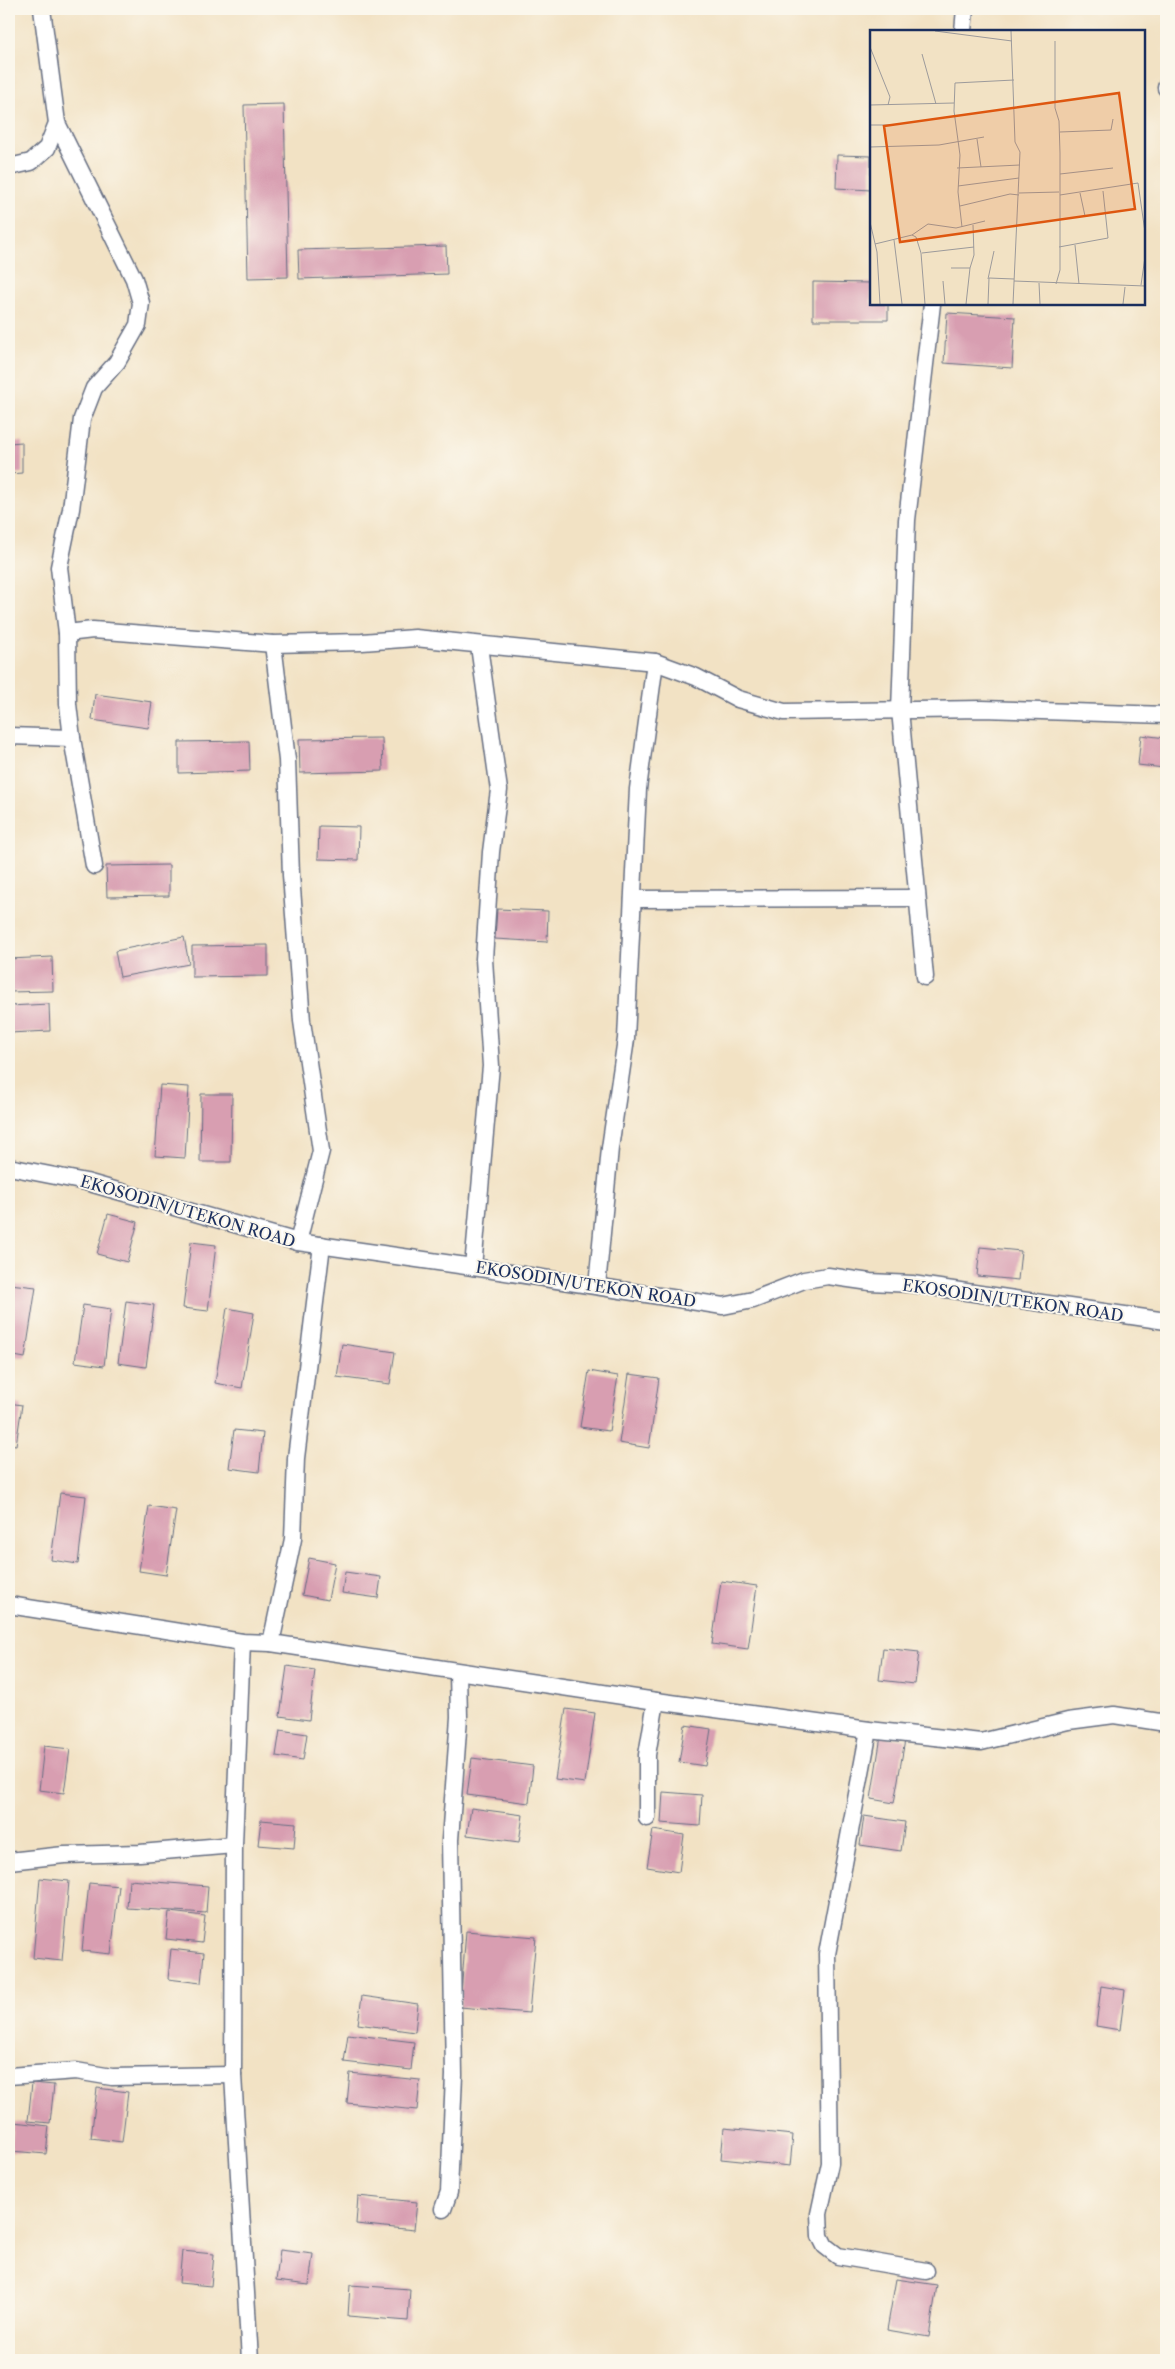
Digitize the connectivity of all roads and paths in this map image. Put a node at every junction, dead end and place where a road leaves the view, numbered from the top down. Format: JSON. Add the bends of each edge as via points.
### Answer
{"nodes":[{"id":1,"x":42,"y":9,"type":"edge"},
{"id":2,"x":965,"y":9,"type":"edge"},
{"id":3,"x":963,"y":30,"type":"edge"},
{"id":4,"x":57,"y":124,"type":"junction"},
{"id":5,"x":9,"y":167,"type":"edge"},
{"id":6,"x":932,"y":305,"type":"edge"},
{"id":7,"x":67,"y":633,"type":"junction"},
{"id":8,"x":273,"y":644,"type":"junction"},
{"id":9,"x":479,"y":646,"type":"junction"},
{"id":10,"x":655,"y":662,"type":"junction"},
{"id":11,"x":900,"y":710,"type":"junction"},
{"id":12,"x":1166,"y":715,"type":"edge"},
{"id":13,"x":9,"y":736,"type":"edge"},
{"id":14,"x":72,"y":738,"type":"junction"},
{"id":15,"x":94,"y":866,"type":"dead end"},
{"id":16,"x":917,"y":898,"type":"junction"},
{"id":17,"x":633,"y":899,"type":"junction"},
{"id":18,"x":925,"y":978,"type":"dead end"},
{"id":19,"x":9,"y":1167,"type":"edge"},
{"id":20,"x":298,"y":1242,"type":"junction"},
{"id":21,"x":322,"y":1245,"type":"junction"},
{"id":22,"x":473,"y":1267,"type":"junction"},
{"id":23,"x":597,"y":1286,"type":"junction"},
{"id":24,"x":1166,"y":1321,"type":"edge"},
{"id":25,"x":9,"y":1605,"type":"edge"},
{"id":26,"x":242,"y":1642,"type":"junction"},
{"id":27,"x":271,"y":1643,"type":"junction"},
{"id":28,"x":458,"y":1672,"type":"junction"},
{"id":29,"x":656,"y":1701,"type":"junction"},
{"id":30,"x":1166,"y":1723,"type":"edge"},
{"id":31,"x":869,"y":1730,"type":"junction"},
{"id":32,"x":646,"y":1818,"type":"dead end"},
{"id":33,"x":234,"y":1845,"type":"junction"},
{"id":34,"x":9,"y":1861,"type":"edge"},
{"id":35,"x":233,"y":2075,"type":"junction"},
{"id":36,"x":9,"y":2076,"type":"edge"},
{"id":37,"x":442,"y":2208,"type":"dead end"},
{"id":38,"x":926,"y":2271,"type":"dead end"},
{"id":39,"x":250,"y":2360,"type":"edge"}],
"edges":[{"from":1,"to":4,"type":"street"},
{"from":2,"to":3,"type":"street"},
{"from":4,"to":5,"type":"street","via":[[47,148],[31,162]]},
{"from":4,"to":7,"type":"street","via":[[134,279],[140,303],[138,325],[117,362],[94,388],[82,418],[59,567]]},
{"from":6,"to":11,"type":"street","via":[[908,520]]},
{"from":7,"to":8,"type":"street","via":[[93,630]]},
{"from":7,"to":14,"type":"street"},
{"from":8,"to":9,"type":"street","via":[[415,638]]},
{"from":8,"to":20,"type":"street","via":[[287,760],[291,875],[302,1021],[321,1151]]},
{"from":9,"to":10,"type":"street"},
{"from":9,"to":22,"type":"street","via":[[499,790],[484,959],[491,1066]]},
{"from":10,"to":11,"type":"street","via":[[696,677],[738,699],[784,712]]},
{"from":10,"to":17,"type":"street","via":[[638,789]]},
{"from":11,"to":12,"type":"street","via":[[982,709]]},
{"from":11,"to":16,"type":"street"},
{"from":13,"to":14,"type":"street"},
{"from":14,"to":15,"type":"street"},
{"from":16,"to":17,"type":"street"},
{"from":16,"to":18,"type":"street"},
{"from":17,"to":23,"type":"street","via":[[626,1039],[610,1148]]},
{"from":19,"to":20,"type":"street","name":"EKOSODIN/UTEKON ROAD","via":[[86,1182]]},
{"from":20,"to":21,"type":"street","name":"EKOSODIN/UTEKON ROAD"},
{"from":21,"to":22,"type":"street","name":"EKOSODIN/UTEKON ROAD"},
{"from":21,"to":27,"type":"street","via":[[296,1458],[293,1539]]},
{"from":22,"to":23,"type":"street","name":"EKOSODIN/UTEKON ROAD"},
{"from":23,"to":24,"type":"street","name":"EKOSODIN/UTEKON ROAD","via":[[723,1306],[753,1300],[804,1280],[828,1276],[912,1284]]},
{"from":25,"to":26,"type":"street"},
{"from":26,"to":27,"type":"street"},
{"from":26,"to":33,"type":"street"},
{"from":27,"to":28,"type":"street"},
{"from":28,"to":29,"type":"street"},
{"from":28,"to":37,"type":"street","via":[[459,1717],[450,1840],[454,2076],[449,2192]]},
{"from":29,"to":31,"type":"street"},
{"from":29,"to":32,"type":"street","via":[[647,1756]]},
{"from":30,"to":31,"type":"street","via":[[1114,1715],[1068,1721],[982,1742]]},
{"from":31,"to":38,"type":"street","via":[[826,1954],[830,2153],[819,2214],[820,2236],[825,2246],[838,2256]]},
{"from":33,"to":34,"type":"street","via":[[140,1853],[64,1854]]},
{"from":33,"to":35,"type":"street"},
{"from":35,"to":36,"type":"street","via":[[121,2077],[76,2071]]},
{"from":35,"to":39,"type":"street"}]}
